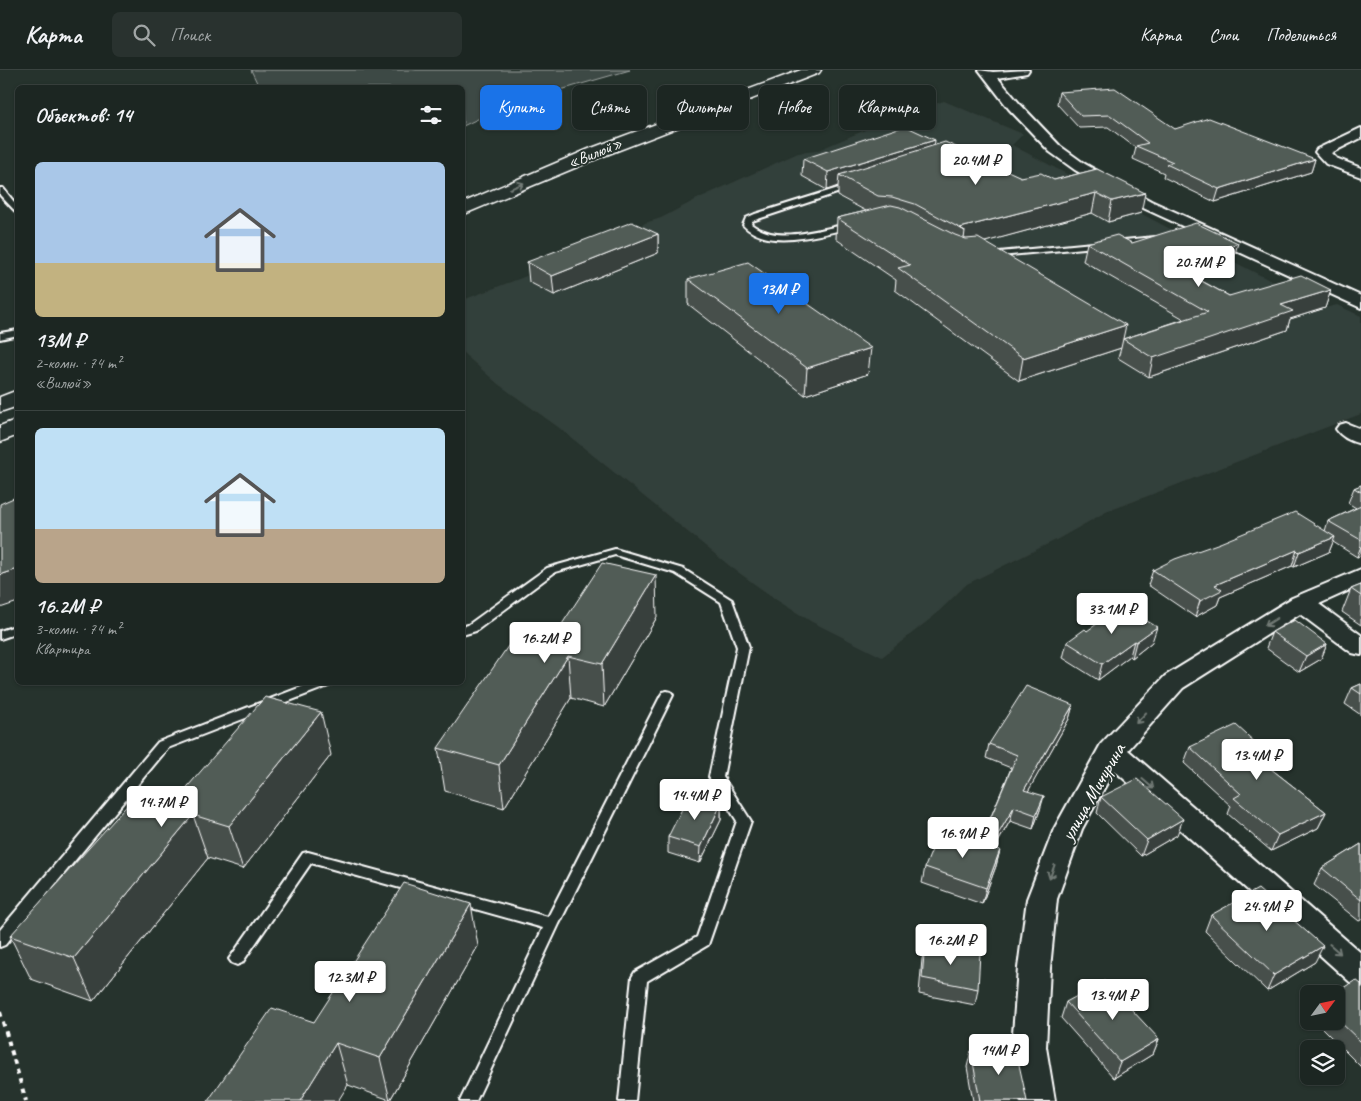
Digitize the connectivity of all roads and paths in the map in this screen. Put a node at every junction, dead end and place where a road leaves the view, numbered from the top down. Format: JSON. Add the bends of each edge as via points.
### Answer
{"nodes":[{"id":1,"x":814,"y":70,"type":"edge"},
{"id":2,"x":1023,"y":70,"type":"edge"},
{"id":3,"x":987,"y":73,"type":"edge"},
{"id":4,"x":1361,"y":132,"type":"edge"},
{"id":5,"x":1361,"y":173,"type":"edge"},
{"id":6,"x":860,"y":184,"type":"edge"},
{"id":7,"x":0,"y":190,"type":"edge"},
{"id":8,"x":15,"y":208,"type":"edge"},
{"id":9,"x":465,"y":209,"type":"edge"},
{"id":10,"x":861,"y":222,"type":"edge"},
{"id":11,"x":1202,"y":230,"type":"junction"},
{"id":12,"x":1184,"y":234,"type":"edge"},
{"id":13,"x":1165,"y":238,"type":"edge"},
{"id":14,"x":979,"y":256,"type":"edge"},
{"id":15,"x":1361,"y":303,"type":"edge"},
{"id":16,"x":15,"y":333,"type":"edge"},
{"id":17,"x":0,"y":336,"type":"edge"},
{"id":18,"x":15,"y":398,"type":"edge"},
{"id":19,"x":0,"y":405,"type":"edge"},
{"id":20,"x":15,"y":428,"type":"edge"},
{"id":21,"x":0,"y":435,"type":"edge"},
{"id":22,"x":1361,"y":576,"type":"edge"},
{"id":23,"x":1301,"y":603,"type":"junction"},
{"id":24,"x":15,"y":630,"type":"edge"},
{"id":25,"x":465,"y":630,"type":"edge"},
{"id":26,"x":0,"y":635,"type":"edge"},
{"id":27,"x":1361,"y":647,"type":"edge"},
{"id":28,"x":319,"y":685,"type":"edge"},
{"id":29,"x":667,"y":695,"type":"dead end"},
{"id":30,"x":1112,"y":752,"type":"junction"},
{"id":31,"x":552,"y":924,"type":"junction"},
{"id":32,"x":0,"y":941,"type":"edge"},
{"id":33,"x":237,"y":959,"type":"dead end"},
{"id":34,"x":1361,"y":972,"type":"edge"},
{"id":35,"x":0,"y":1012,"type":"edge"},
{"id":36,"x":26,"y":1101,"type":"edge"},
{"id":37,"x":468,"y":1101,"type":"edge"},
{"id":38,"x":627,"y":1101,"type":"edge"},
{"id":39,"x":1038,"y":1101,"type":"edge"}],
"edges":[{"from":9,"to":1,"type":"highway","name":"«Вилюй»","one_way":true,"via":[[595,153]]},
{"from":2,"to":3,"type":"street"},
{"from":3,"to":11,"type":"street","via":[[1014,106],[1065,157],[1103,181]]},
{"from":4,"to":5,"type":"street","via":[[1322,152],[1331,161]]},
{"from":6,"to":10,"type":"lane","via":[[758,216],[749,220],[747,225],[757,233],[784,236]]},
{"from":7,"to":8,"type":"lane"},
{"from":11,"to":12,"type":"lane"},
{"from":11,"to":15,"type":"street"},
{"from":13,"to":14,"type":"lane"},
{"from":16,"to":17,"type":"lane"},
{"from":18,"to":19,"type":"highway"},
{"from":20,"to":21,"type":"highway"},
{"from":22,"to":23,"type":"street","name":"улица Мичурина"},
{"from":23,"to":27,"type":"street"},
{"from":23,"to":30,"type":"street","name":"улица Мичурина","one_way":true,"via":[[1174,682]]},
{"from":24,"to":26,"type":"lane"},
{"from":25,"to":38,"type":"lane","via":[[551,570],[615,552],[679,572],[726,600],[743,647],[716,776],[744,821],[703,941],[640,977]]},
{"from":28,"to":32,"type":"lane","via":[[163,745]]},
{"from":29,"to":31,"type":"lane"},
{"from":30,"to":34,"type":"street","one_way":true},
{"from":30,"to":39,"type":"street","name":"улица Мичурина","one_way":true,"via":[[1068,829],[1042,899],[1029,1047]]},
{"from":31,"to":33,"type":"lane","via":[[308,857]]},
{"from":31,"to":37,"type":"lane"},
{"from":35,"to":36,"type":"path"}]}
